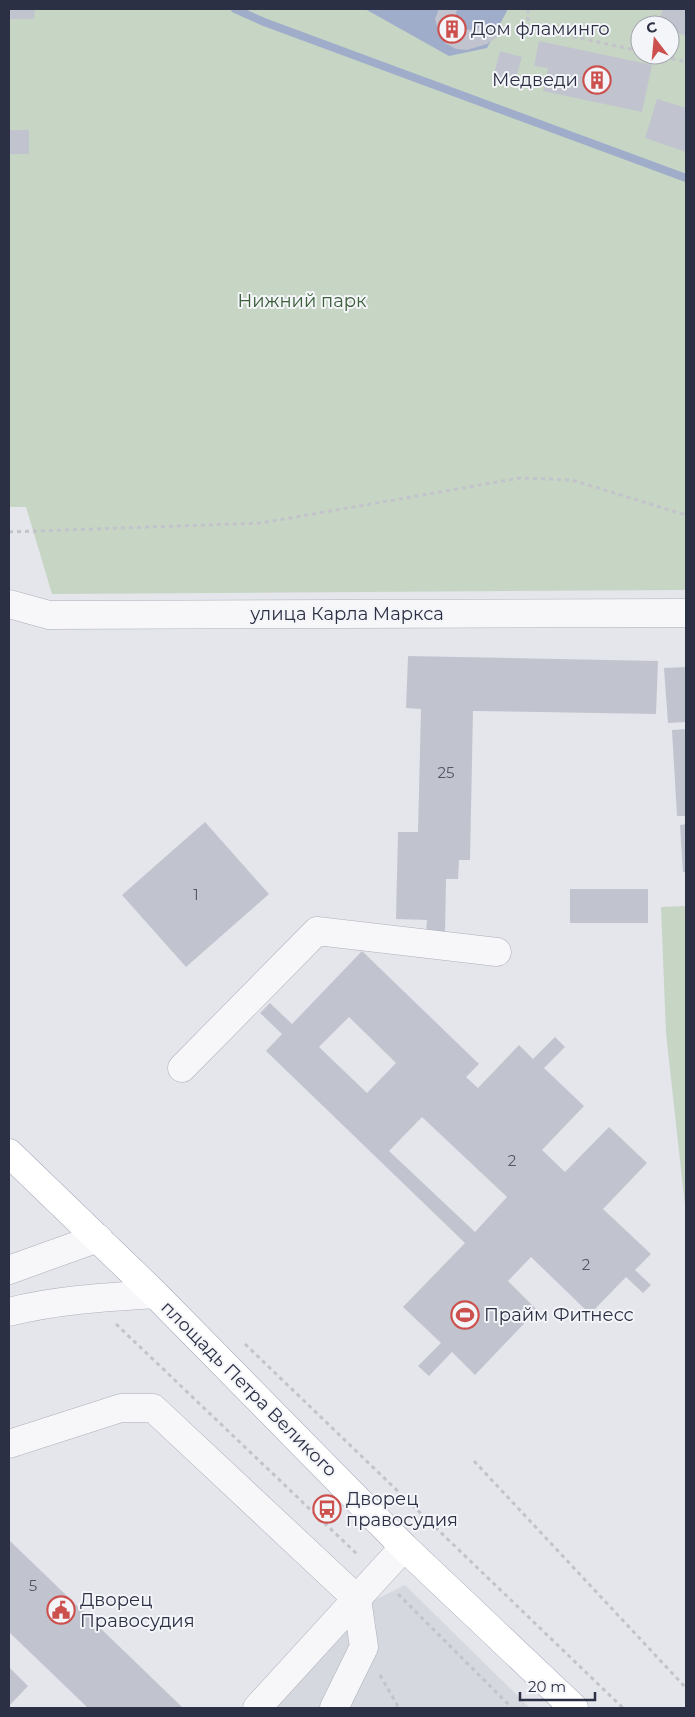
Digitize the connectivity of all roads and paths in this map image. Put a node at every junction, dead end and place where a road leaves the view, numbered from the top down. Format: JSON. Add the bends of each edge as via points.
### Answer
{"nodes":[{"id":1,"x":528,"y":9,"type":"edge"},
{"id":2,"x":630,"y":50,"type":"edge"},
{"id":3,"x":686,"y":515,"type":"edge"},
{"id":4,"x":9,"y":532,"type":"edge"},
{"id":5,"x":9,"y":604,"type":"edge"},
{"id":6,"x":686,"y":613,"type":"edge"},
{"id":7,"x":497,"y":952,"type":"dead end"},
{"id":8,"x":182,"y":1068,"type":"dead end"},
{"id":9,"x":9,"y":1153,"type":"edge"},
{"id":10,"x":98,"y":1238,"type":"junction"},
{"id":11,"x":9,"y":1270,"type":"edge"},
{"id":12,"x":155,"y":1294,"type":"junction"},
{"id":13,"x":91,"y":1299,"type":"junction"},
{"id":14,"x":9,"y":1312,"type":"edge"},
{"id":15,"x":244,"y":1343,"type":"dead end"},
{"id":16,"x":9,"y":1444,"type":"edge"},
{"id":17,"x":474,"y":1461,"type":"dead end"},
{"id":18,"x":404,"y":1547,"type":"junction"},
{"id":19,"x":379,"y":1575,"type":"junction"},
{"id":20,"x":357,"y":1599,"type":"junction"},
{"id":21,"x":364,"y":1647,"type":"junction"},
{"id":22,"x":686,"y":1688,"type":"edge"},
{"id":23,"x":257,"y":1708,"type":"edge"},
{"id":24,"x":334,"y":1708,"type":"edge"},
{"id":25,"x":399,"y":1708,"type":"edge"},
{"id":26,"x":512,"y":1708,"type":"edge"},
{"id":27,"x":574,"y":1708,"type":"edge"},
{"id":28,"x":623,"y":1708,"type":"edge"}],
"edges":[{"from":1,"to":2,"type":"path","via":[[528,27]]},
{"from":3,"to":4,"type":"path","via":[[572,480],[520,478],[261,523]]},
{"from":5,"to":6,"type":"street","name":"улица Карла Маркса","via":[[49,615]]},
{"from":7,"to":8,"type":"street","via":[[317,931]]},
{"from":9,"to":10,"type":"main road","name":"площадь Петра Великого"},
{"from":10,"to":11,"type":"street"},
{"from":10,"to":12,"type":"main road","name":"площадь Петра Великого"},
{"from":12,"to":13,"type":"street"},
{"from":12,"to":18,"type":"main road","name":"площадь Петра Великого"},
{"from":13,"to":14,"type":"street"},
{"from":13,"to":19,"type":"path"},
{"from":15,"to":28,"type":"path"},
{"from":16,"to":20,"type":"street","via":[[120,1408],[154,1408]]},
{"from":17,"to":22,"type":"path"},
{"from":18,"to":19,"type":"street"},
{"from":18,"to":27,"type":"main road","name":"площадь Петра Великого"},
{"from":19,"to":20,"type":"street"},
{"from":19,"to":26,"type":"path"},
{"from":20,"to":21,"type":"street"},
{"from":20,"to":23,"type":"street"},
{"from":21,"to":24,"type":"street"},
{"from":21,"to":25,"type":"path"}]}
